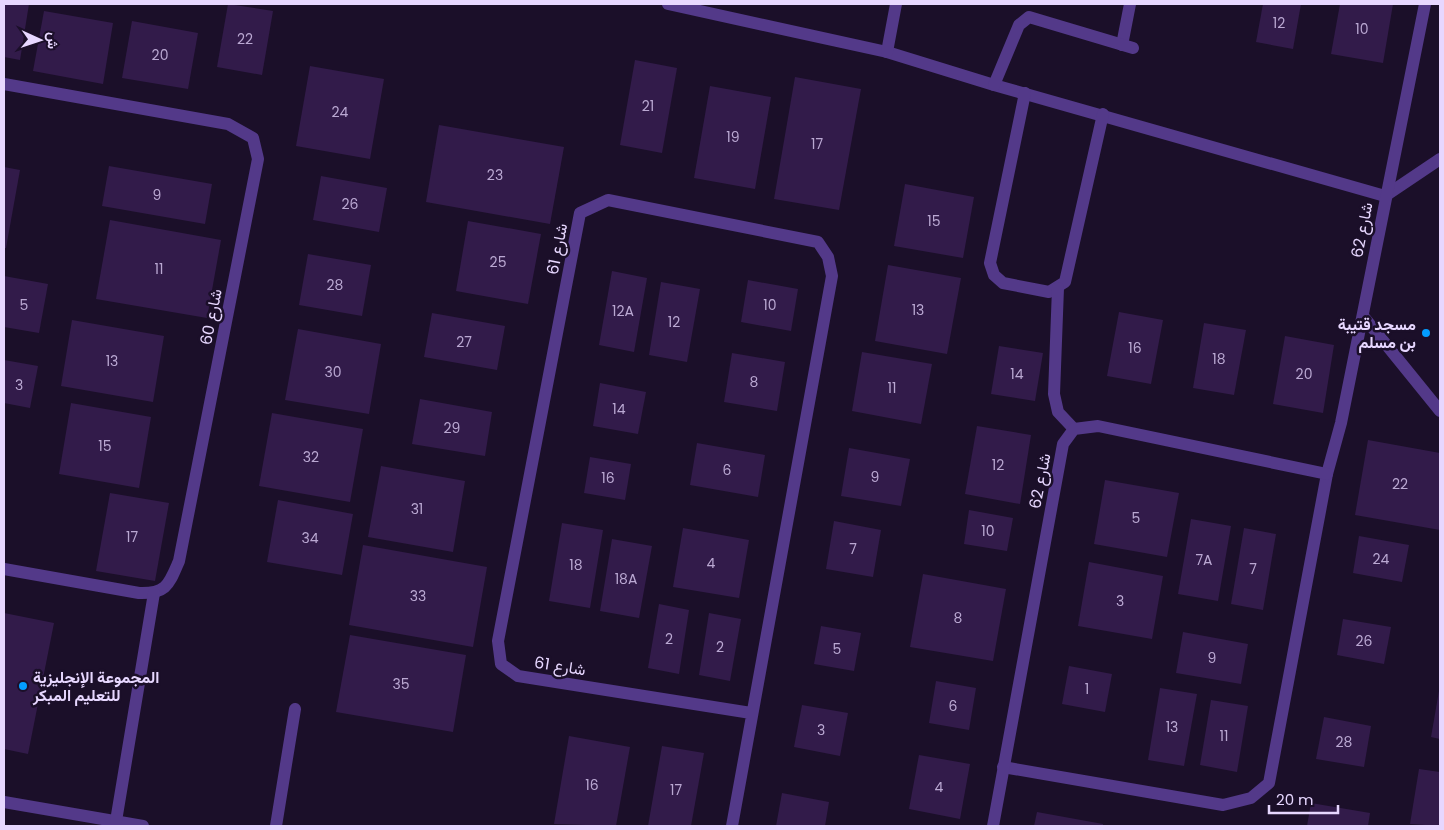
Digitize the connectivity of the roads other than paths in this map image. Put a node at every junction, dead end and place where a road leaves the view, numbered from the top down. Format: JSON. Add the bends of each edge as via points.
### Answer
{"nodes":[{"id":1,"x":668,"y":4,"type":"edge"},
{"id":2,"x":896,"y":4,"type":"edge"},
{"id":3,"x":1130,"y":4,"type":"edge"},
{"id":4,"x":1425,"y":4,"type":"edge"},
{"id":5,"x":887,"y":52,"type":"junction"},
{"id":6,"x":4,"y":84,"type":"edge"},
{"id":7,"x":994,"y":85,"type":"junction"},
{"id":8,"x":1025,"y":93,"type":"junction"},
{"id":9,"x":1102,"y":114,"type":"junction"},
{"id":10,"x":1440,"y":159,"type":"edge"},
{"id":11,"x":1385,"y":196,"type":"junction"},
{"id":12,"x":1058,"y":288,"type":"junction"},
{"id":13,"x":1363,"y":316,"type":"junction"},
{"id":14,"x":1440,"y":411,"type":"edge"},
{"id":15,"x":1074,"y":429,"type":"junction"},
{"id":16,"x":1327,"y":474,"type":"junction"},
{"id":17,"x":4,"y":568,"type":"edge"},
{"id":18,"x":154,"y":593,"type":"junction"},
{"id":19,"x":294,"y":709,"type":"dead end"},
{"id":20,"x":751,"y":713,"type":"junction"},
{"id":21,"x":1003,"y":767,"type":"junction"},
{"id":22,"x":4,"y":802,"type":"edge"},
{"id":23,"x":116,"y":821,"type":"junction"},
{"id":24,"x":143,"y":826,"type":"edge"},
{"id":25,"x":276,"y":826,"type":"edge"},
{"id":26,"x":732,"y":826,"type":"edge"},
{"id":27,"x":993,"y":826,"type":"edge"}],
"edges":[{"from":1,"to":5,"type":"street"},
{"from":2,"to":5,"type":"street"},
{"from":3,"to":7,"type":"street","via":[[1127,46],[1029,18],[1019,25]]},
{"from":4,"to":11,"type":"street","name":"شارع 62"},
{"from":5,"to":7,"type":"street"},
{"from":6,"to":18,"type":"street","name":"شارع 60","via":[[228,124],[253,138],[258,159],[179,561],[168,586]]},
{"from":7,"to":8,"type":"street"},
{"from":8,"to":9,"type":"street"},
{"from":8,"to":12,"type":"street","via":[[990,263],[994,275],[1003,283],[1049,292]]},
{"from":9,"to":11,"type":"street"},
{"from":9,"to":12,"type":"street","via":[[1065,282]]},
{"from":10,"to":11,"type":"street"},
{"from":11,"to":13,"type":"street","name":"شارع 62"},
{"from":12,"to":15,"type":"street","via":[[1054,394],[1058,412]]},
{"from":13,"to":14,"type":"street"},
{"from":13,"to":16,"type":"street","name":"شارع 62"},
{"from":15,"to":16,"type":"street","via":[[1098,426]]},
{"from":15,"to":21,"type":"street","name":"شارع 62","via":[[1063,444]]},
{"from":16,"to":21,"type":"street","name":"شارع 62","via":[[1269,783],[1251,798],[1223,805]]},
{"from":17,"to":18,"type":"street","via":[[138,593]]},
{"from":18,"to":23,"type":"street"},
{"from":19,"to":25,"type":"street"},
{"from":20,"to":20,"type":"street","name":"شارع 61","via":[[832,276],[828,257],[818,242],[608,200],[580,213],[498,640],[501,664],[518,676]]},
{"from":20,"to":26,"type":"street","name":"شارع 61"},
{"from":21,"to":27,"type":"street","name":"شارع 62"},
{"from":22,"to":23,"type":"street"},
{"from":23,"to":24,"type":"street"}]}
